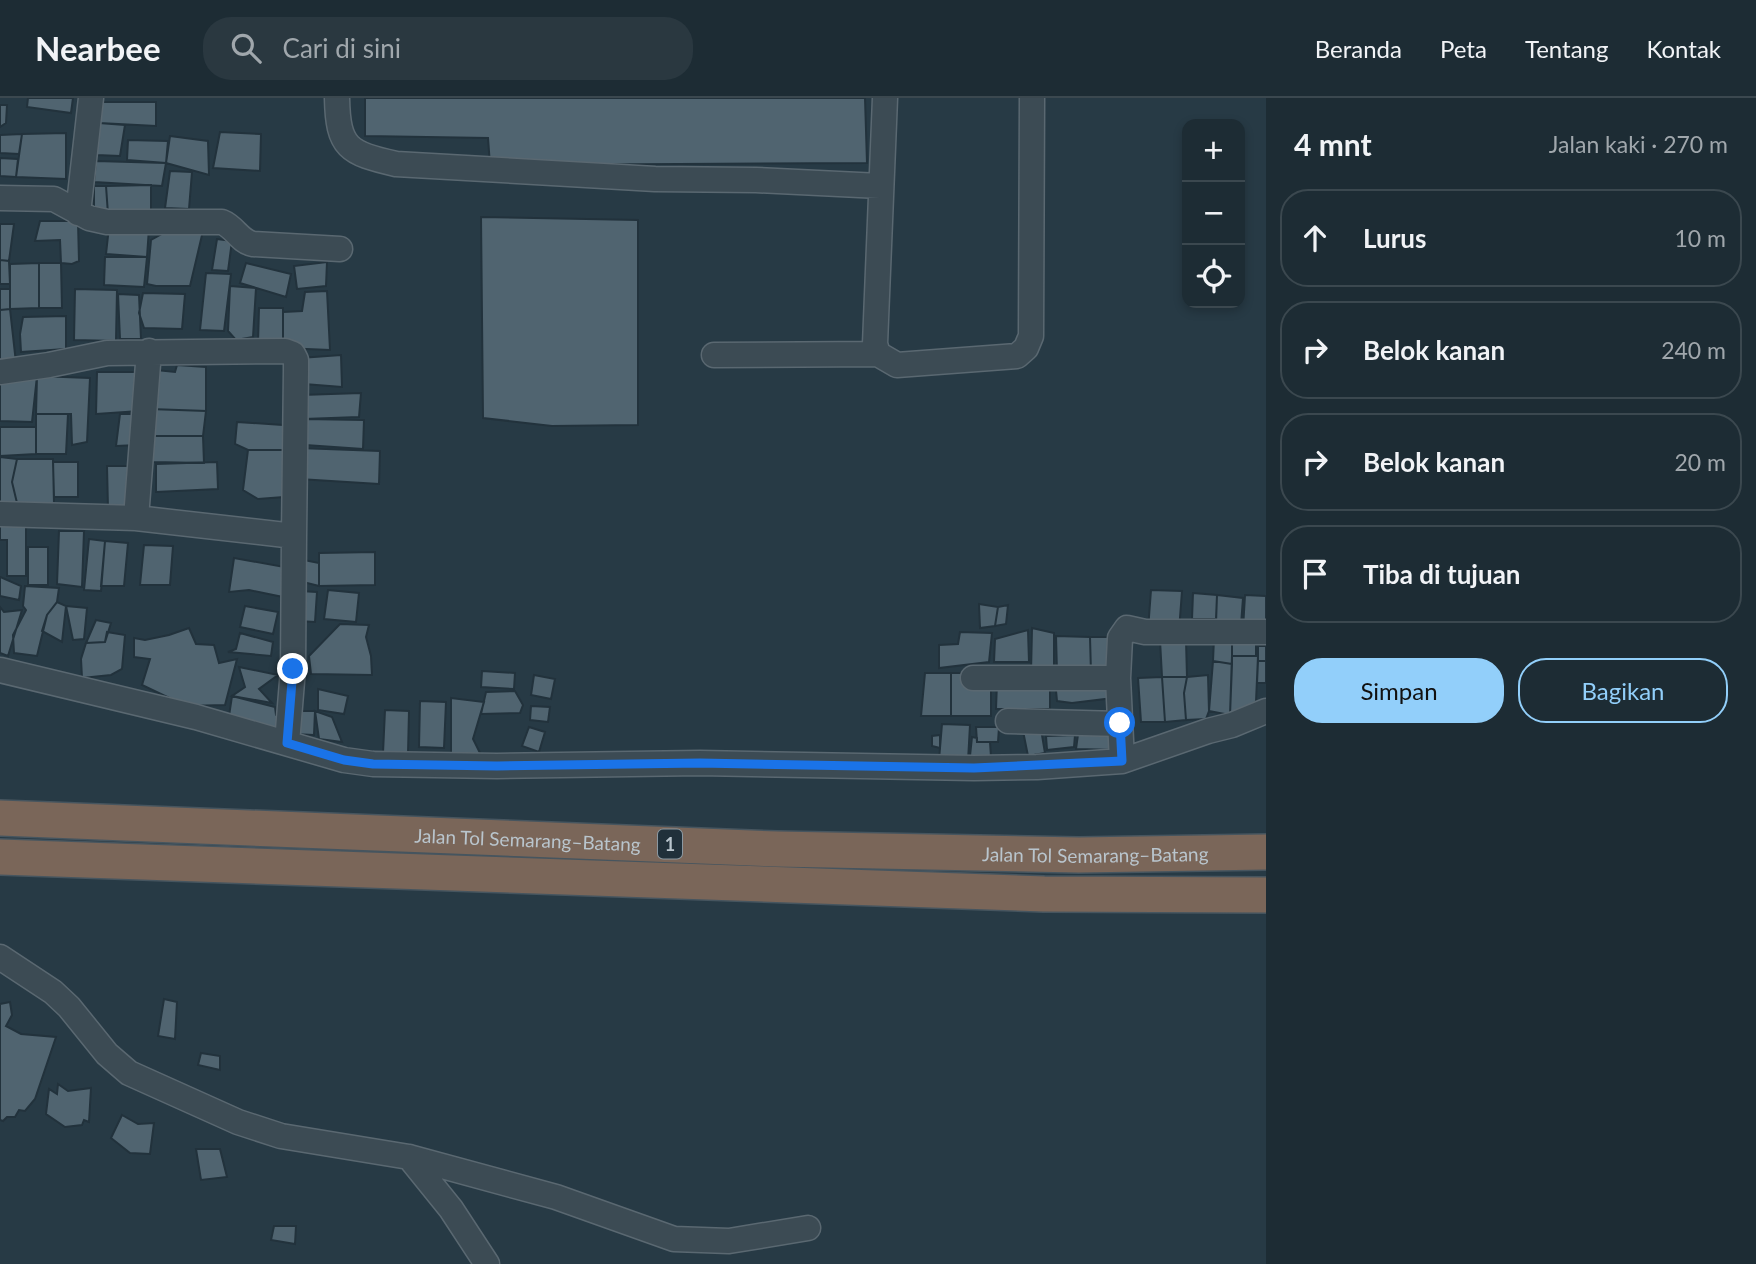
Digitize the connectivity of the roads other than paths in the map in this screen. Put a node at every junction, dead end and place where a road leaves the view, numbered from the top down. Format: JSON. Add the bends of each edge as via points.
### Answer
{"nodes":[{"id":1,"x":91,"y":98,"type":"edge"},
{"id":2,"x":337,"y":98,"type":"edge"},
{"id":3,"x":884,"y":98,"type":"edge"},
{"id":4,"x":1032,"y":98,"type":"edge"},
{"id":5,"x":880,"y":186,"type":"junction"},
{"id":6,"x":0,"y":198,"type":"edge"},
{"id":7,"x":78,"y":213,"type":"junction"},
{"id":8,"x":340,"y":249,"type":"dead end"},
{"id":9,"x":149,"y":351,"type":"junction"},
{"id":10,"x":878,"y":354,"type":"junction"},
{"id":11,"x":714,"y":355,"type":"dead end"},
{"id":12,"x":0,"y":372,"type":"edge"},
{"id":13,"x":0,"y":514,"type":"edge"},
{"id":14,"x":136,"y":518,"type":"junction"},
{"id":15,"x":294,"y":536,"type":"junction"},
{"id":16,"x":1266,"y":632,"type":"edge"},
{"id":17,"x":0,"y":670,"type":"edge"},
{"id":18,"x":974,"y":678,"type":"dead end"},
{"id":19,"x":1118,"y":678,"type":"junction"},
{"id":20,"x":1266,"y":711,"type":"edge"},
{"id":21,"x":1008,"y":721,"type":"dead end"},
{"id":22,"x":1120,"y":723,"type":"junction"},
{"id":23,"x":287,"y":743,"type":"junction"},
{"id":24,"x":1122,"y":761,"type":"junction"},
{"id":25,"x":0,"y":818,"type":"edge"},
{"id":26,"x":1266,"y":852,"type":"edge"},
{"id":27,"x":0,"y":857,"type":"edge"},
{"id":28,"x":1266,"y":895,"type":"edge"},
{"id":29,"x":0,"y":957,"type":"edge"},
{"id":30,"x":409,"y":1157,"type":"junction"},
{"id":31,"x":808,"y":1228,"type":"dead end"},
{"id":32,"x":487,"y":1264,"type":"edge"}],
"edges":[{"from":1,"to":7,"type":"street"},
{"from":2,"to":5,"type":"street","via":[[340,134],[352,149],[396,164]]},
{"from":3,"to":5,"type":"street"},
{"from":4,"to":10,"type":"street","via":[[1031,336],[1026,348],[1017,356],[897,365]]},
{"from":5,"to":10,"type":"street"},
{"from":6,"to":7,"type":"street","via":[[54,199]]},
{"from":7,"to":8,"type":"street","via":[[107,222],[222,222],[253,244]]},
{"from":9,"to":12,"type":"street","via":[[107,353]]},
{"from":9,"to":14,"type":"street"},
{"from":9,"to":15,"type":"street","via":[[293,354]]},
{"from":10,"to":11,"type":"street"},
{"from":13,"to":14,"type":"street"},
{"from":14,"to":15,"type":"street"},
{"from":15,"to":23,"type":"street"},
{"from":16,"to":19,"type":"street","via":[[1127,628],[1120,638]]},
{"from":17,"to":23,"type":"street"},
{"from":18,"to":19,"type":"street"},
{"from":19,"to":22,"type":"street"},
{"from":20,"to":24,"type":"street"},
{"from":21,"to":22,"type":"street"},
{"from":22,"to":24,"type":"street"},
{"from":23,"to":24,"type":"street","via":[[373,764],[974,768]]},
{"from":25,"to":26,"type":"highway","name":"Jalan Tol Semarang–Batang","number":"1","via":[[778,849],[1079,855]]},
{"from":27,"to":28,"type":"highway","name":"Jalan Tol Semarang–Batang","number":"1","via":[[1044,894]]},
{"from":29,"to":30,"type":"street","via":[[53,992],[129,1073],[238,1122],[281,1136]]},
{"from":30,"to":31,"type":"street","via":[[556,1197],[674,1239],[729,1241]]},
{"from":30,"to":32,"type":"street"}]}
